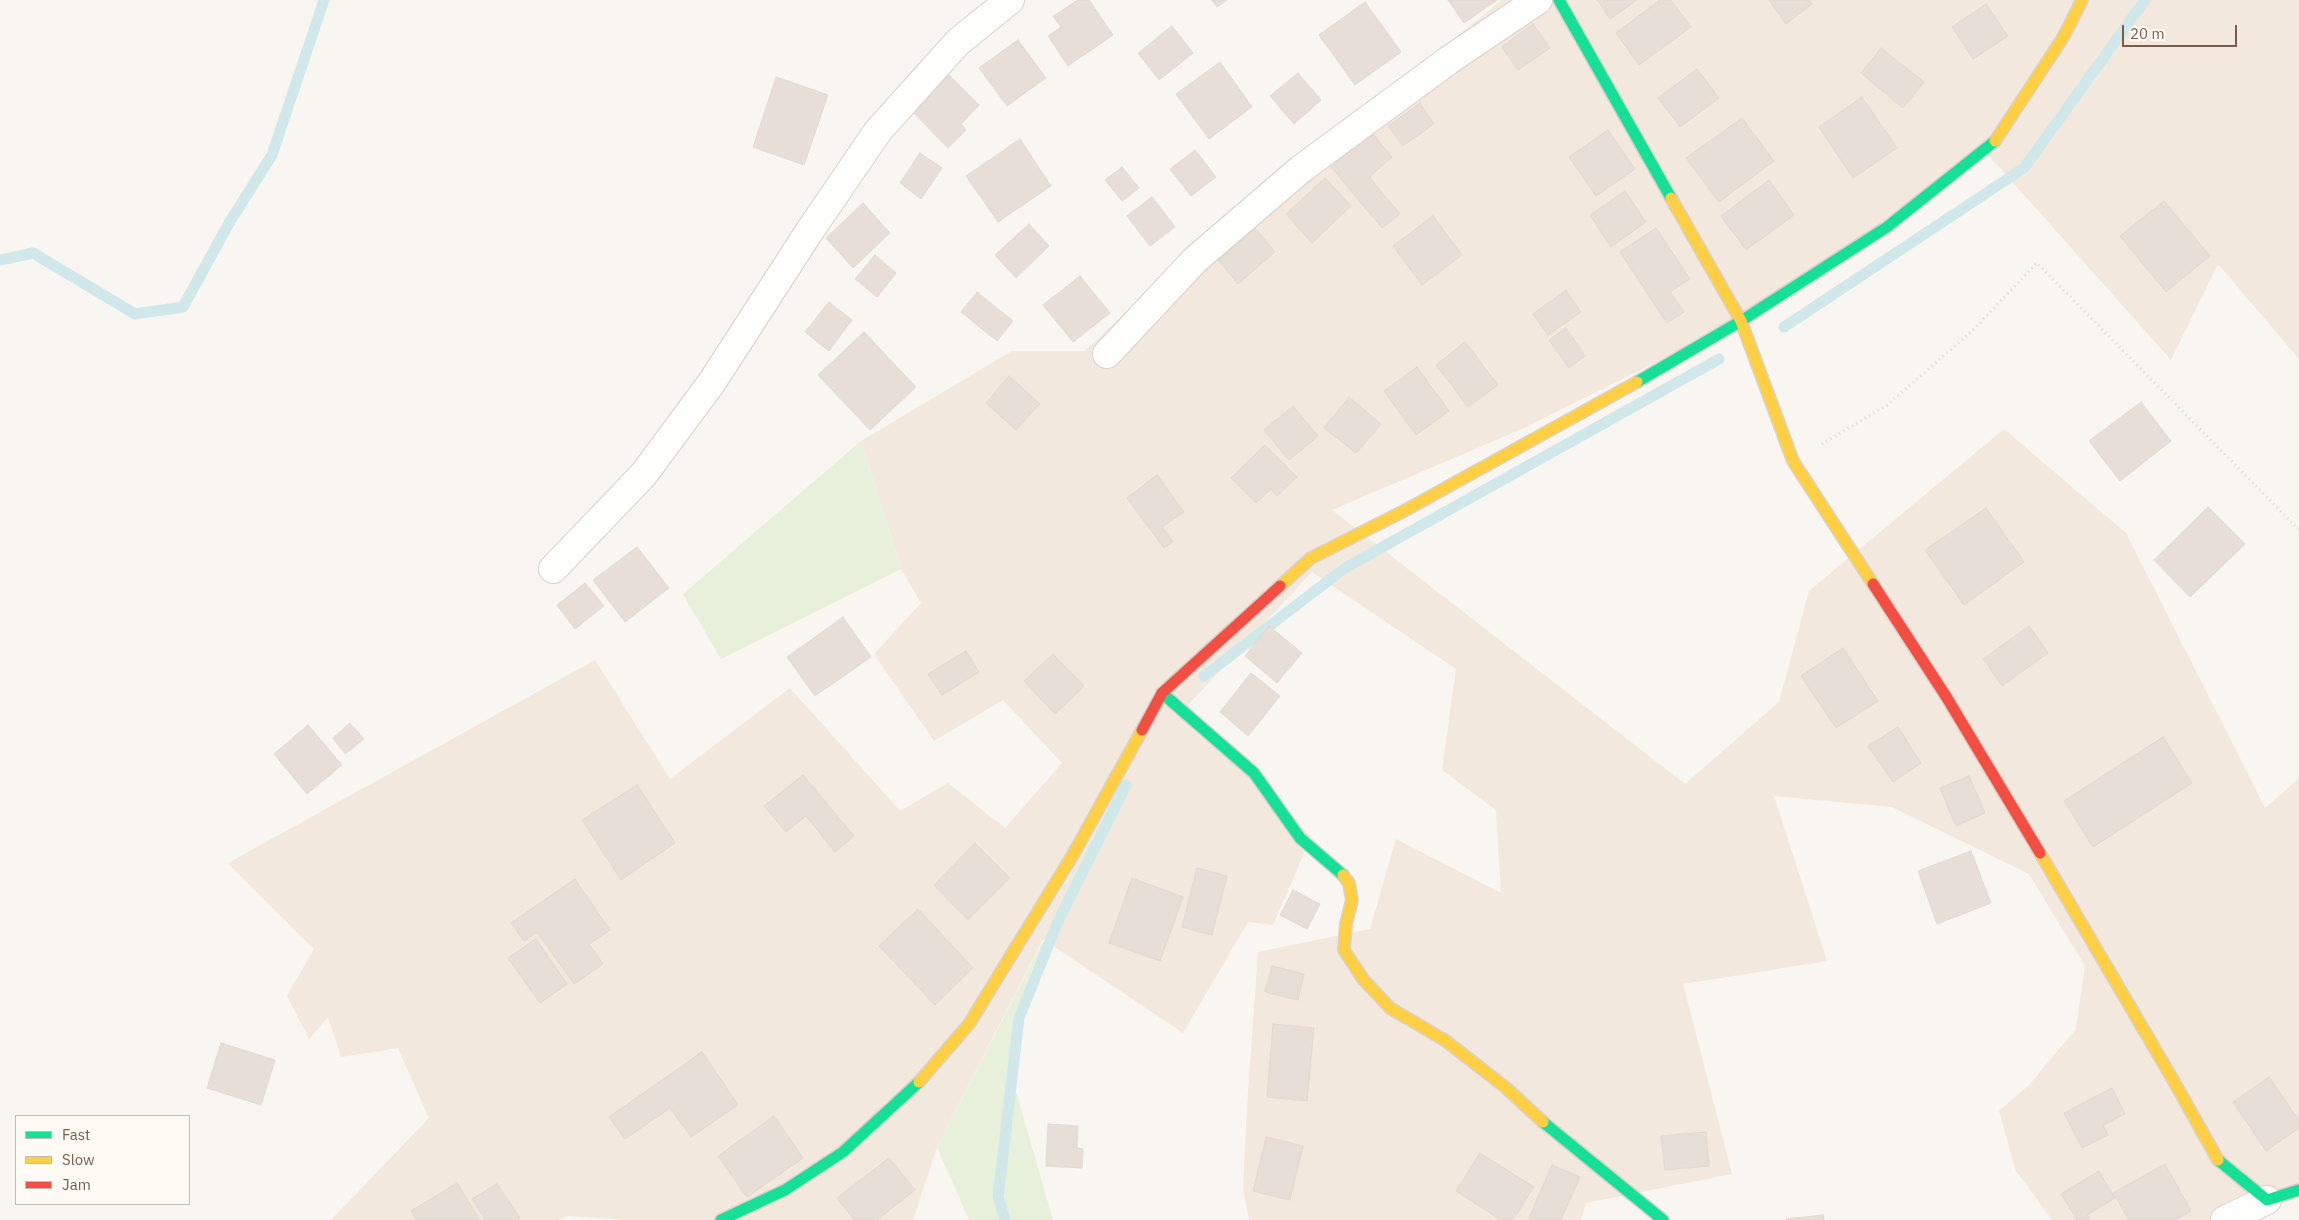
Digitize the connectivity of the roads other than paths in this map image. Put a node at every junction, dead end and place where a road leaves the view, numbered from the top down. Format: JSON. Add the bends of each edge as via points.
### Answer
{"nodes":[{"id":1,"x":1010,"y":0,"type":"edge"},
{"id":2,"x":1538,"y":0,"type":"edge"},
{"id":3,"x":1559,"y":0,"type":"edge"},
{"id":4,"x":2082,"y":0,"type":"edge"},
{"id":5,"x":1741,"y":321,"type":"junction"},
{"id":6,"x":1107,"y":354,"type":"dead end"},
{"id":7,"x":553,"y":569,"type":"dead end"},
{"id":8,"x":1162,"y":693,"type":"junction"},
{"id":9,"x":2299,"y":1190,"type":"edge"},
{"id":10,"x":2268,"y":1200,"type":"junction"},
{"id":11,"x":721,"y":1220,"type":"edge"},
{"id":12,"x":1663,"y":1220,"type":"edge"},
{"id":13,"x":2225,"y":1220,"type":"edge"}],
"edges":[{"from":1,"to":7,"type":"street","via":[[958,42],[878,131],[706,390],[644,474]]},
{"from":2,"to":6,"type":"street","via":[[1449,60],[1301,170],[1195,260]]},
{"from":3,"to":5,"type":"street"},
{"from":4,"to":5,"type":"street","via":[[2064,36],[1994,142],[1887,227]]},
{"from":5,"to":8,"type":"street","via":[[1606,400],[1311,558]]},
{"from":5,"to":10,"type":"street","via":[[1793,461],[1957,715],[2172,1078],[2216,1159]]},
{"from":8,"to":11,"type":"street","via":[[1074,853],[968,1024],[910,1091],[842,1152],[785,1190]]},
{"from":8,"to":12,"type":"street","via":[[1254,773],[1300,838],[1338,869],[1349,883],[1352,900],[1344,950],[1363,979],[1390,1008],[1446,1040]]},
{"from":9,"to":10,"type":"street"},
{"from":10,"to":13,"type":"street"}]}
